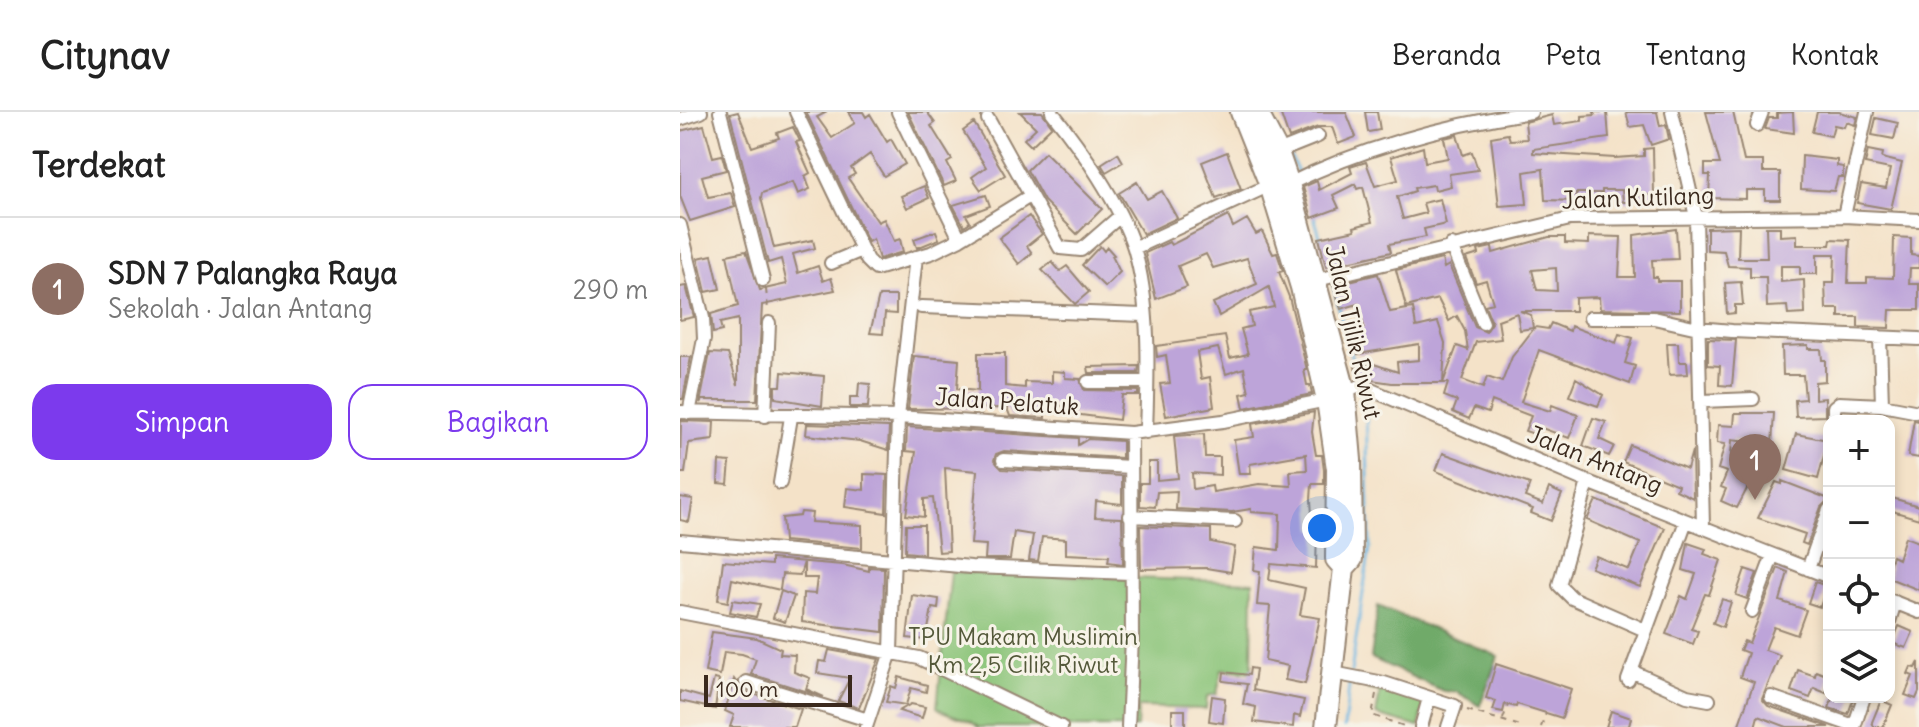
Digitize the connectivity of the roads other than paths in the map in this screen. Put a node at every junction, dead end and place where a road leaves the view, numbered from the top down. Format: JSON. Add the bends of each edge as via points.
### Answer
{"nodes":[{"id":1,"x":701,"y":112,"type":"edge"},
{"id":2,"x":720,"y":112,"type":"edge"},
{"id":3,"x":796,"y":112,"type":"edge"},
{"id":4,"x":898,"y":112,"type":"edge"},
{"id":5,"x":1052,"y":112,"type":"edge"},
{"id":6,"x":1241,"y":112,"type":"edge"},
{"id":7,"x":1257,"y":112,"type":"edge"},
{"id":8,"x":1531,"y":112,"type":"edge"},
{"id":9,"x":1672,"y":112,"type":"edge"},
{"id":10,"x":1867,"y":112,"type":"edge"},
{"id":11,"x":680,"y":119,"type":"edge"},
{"id":12,"x":988,"y":119,"type":"dead end"},
{"id":13,"x":1318,"y":136,"type":"dead end"},
{"id":14,"x":1278,"y":152,"type":"junction"},
{"id":15,"x":1279,"y":185,"type":"junction"},
{"id":16,"x":1030,"y":196,"type":"junction"},
{"id":17,"x":1120,"y":216,"type":"junction"},
{"id":18,"x":1844,"y":216,"type":"junction"},
{"id":19,"x":1696,"y":217,"type":"junction"},
{"id":20,"x":1919,"y":220,"type":"edge"},
{"id":21,"x":680,"y":225,"type":"edge"},
{"id":22,"x":960,"y":239,"type":"junction"},
{"id":23,"x":1451,"y":245,"type":"junction"},
{"id":24,"x":1134,"y":248,"type":"junction"},
{"id":25,"x":862,"y":250,"type":"junction"},
{"id":26,"x":916,"y":257,"type":"junction"},
{"id":27,"x":831,"y":263,"type":"dead end"},
{"id":28,"x":763,"y":280,"type":"road end"},
{"id":29,"x":1317,"y":280,"type":"junction"},
{"id":30,"x":921,"y":307,"type":"dead end"},
{"id":31,"x":1143,"y":315,"type":"junction"},
{"id":32,"x":1590,"y":318,"type":"dead end"},
{"id":33,"x":769,"y":323,"type":"road end"},
{"id":34,"x":1483,"y":323,"type":"dead end"},
{"id":35,"x":1698,"y":328,"type":"junction"},
{"id":36,"x":1880,"y":337,"type":"junction"},
{"id":37,"x":1919,"y":339,"type":"edge"},
{"id":38,"x":1088,"y":382,"type":"dead end"},
{"id":39,"x":1147,"y":382,"type":"junction"},
{"id":40,"x":1336,"y":395,"type":"junction"},
{"id":41,"x":1753,"y":399,"type":"dead end"},
{"id":42,"x":1702,"y":401,"type":"junction"},
{"id":43,"x":1882,"y":405,"type":"junction"},
{"id":44,"x":1919,"y":412,"type":"edge"},
{"id":45,"x":684,"y":413,"type":"edge"},
{"id":46,"x":1834,"y":415,"type":"edge"},
{"id":47,"x":765,"y":416,"type":"junction"},
{"id":48,"x":791,"y":417,"type":"junction"},
{"id":49,"x":898,"y":417,"type":"junction"},
{"id":50,"x":1146,"y":432,"type":"junction"},
{"id":51,"x":1131,"y":433,"type":"junction"},
{"id":52,"x":1003,"y":460,"type":"dead end"},
{"id":53,"x":1131,"y":467,"type":"junction"},
{"id":54,"x":1588,"y":482,"type":"junction"},
{"id":55,"x":780,"y":483,"type":"dead end"},
{"id":56,"x":1130,"y":516,"type":"junction"},
{"id":57,"x":1235,"y":521,"type":"dead end"},
{"id":58,"x":1686,"y":521,"type":"junction"},
{"id":59,"x":1703,"y":527,"type":"junction"},
{"id":60,"x":1823,"y":527,"type":"edge"},
{"id":61,"x":680,"y":541,"type":"edge"},
{"id":62,"x":1773,"y":555,"type":"junction"},
{"id":63,"x":894,"y":560,"type":"junction"},
{"id":64,"x":1808,"y":569,"type":"junction"},
{"id":65,"x":1130,"y":573,"type":"junction"},
{"id":66,"x":1823,"y":575,"type":"edge"},
{"id":67,"x":1895,"y":602,"type":"edge"},
{"id":68,"x":1752,"y":611,"type":"dead end"},
{"id":69,"x":680,"y":612,"type":"edge"},
{"id":70,"x":1919,"y":612,"type":"edge"},
{"id":71,"x":1645,"y":630,"type":"junction"},
{"id":72,"x":891,"y":652,"type":"junction"},
{"id":73,"x":1333,"y":673,"type":"junction"},
{"id":74,"x":746,"y":682,"type":"dead end"},
{"id":75,"x":1771,"y":697,"type":"dead end"},
{"id":76,"x":1429,"y":698,"type":"junction"},
{"id":77,"x":1709,"y":700,"type":"dead end"},
{"id":78,"x":1862,"y":703,"type":"edge"},
{"id":79,"x":867,"y":724,"type":"edge"},
{"id":80,"x":1061,"y":727,"type":"edge"},
{"id":81,"x":1128,"y":727,"type":"edge"},
{"id":82,"x":1326,"y":727,"type":"edge"},
{"id":83,"x":1421,"y":727,"type":"edge"},
{"id":84,"x":1448,"y":727,"type":"edge"},
{"id":85,"x":1854,"y":727,"type":"edge"}],
"edges":[{"from":1,"to":11,"type":"street"},
{"from":2,"to":28,"type":"street"},
{"from":3,"to":25,"type":"street"},
{"from":4,"to":22,"type":"street"},
{"from":5,"to":17,"type":"street"},
{"from":6,"to":15,"type":"highway","name":"Jalan Tjilik Riwut"},
{"from":7,"to":14,"type":"highway","name":"Jalan Tjilik Riwut"},
{"from":8,"to":15,"type":"street","via":[[1474,120],[1391,142]]},
{"from":9,"to":19,"type":"street"},
{"from":10,"to":18,"type":"street"},
{"from":12,"to":16,"type":"street"},
{"from":13,"to":14,"type":"street"},
{"from":14,"to":15,"type":"highway","name":"Jalan Tjilik Riwut"},
{"from":15,"to":24,"type":"street"},
{"from":15,"to":29,"type":"highway","name":"Jalan Tjilik Riwut"},
{"from":15,"to":40,"type":"highway","name":"Jalan Tjilik Riwut","via":[[1301,287]]},
{"from":16,"to":17,"type":"street","via":[[1066,251],[1081,250]]},
{"from":16,"to":22,"type":"street"},
{"from":17,"to":24,"type":"street"},
{"from":18,"to":19,"type":"street","name":"Jalan Kutilang"},
{"from":18,"to":20,"type":"street","name":"Jalan Kutilang"},
{"from":19,"to":23,"type":"street","name":"Jalan Kutilang","via":[[1570,219]]},
{"from":19,"to":35,"type":"street"},
{"from":21,"to":45,"type":"street","via":[[704,339]]},
{"from":22,"to":26,"type":"street"},
{"from":23,"to":29,"type":"street","name":"Jalan Kutilang"},
{"from":23,"to":34,"type":"street"},
{"from":24,"to":31,"type":"street"},
{"from":25,"to":26,"type":"street","via":[[874,268]]},
{"from":25,"to":27,"type":"street"},
{"from":26,"to":49,"type":"street"},
{"from":29,"to":40,"type":"highway","name":"Jalan Tjilik Riwut"},
{"from":30,"to":31,"type":"street"},
{"from":31,"to":39,"type":"street"},
{"from":32,"to":35,"type":"street","via":[[1654,318]]},
{"from":33,"to":47,"type":"street"},
{"from":35,"to":36,"type":"street"},
{"from":35,"to":42,"type":"street"},
{"from":36,"to":37,"type":"street"},
{"from":36,"to":43,"type":"street"},
{"from":38,"to":39,"type":"street"},
{"from":39,"to":50,"type":"street"},
{"from":40,"to":50,"type":"street","name":"Jalan Pelatuk","via":[[1199,426]]},
{"from":40,"to":54,"type":"street","name":"Jalan Antang","via":[[1369,389]]},
{"from":40,"to":73,"type":"highway","name":"Jalan Tjilik Riwut","via":[[1353,527]]},
{"from":41,"to":42,"type":"street"},
{"from":42,"to":59,"type":"street"},
{"from":43,"to":44,"type":"street"},
{"from":43,"to":46,"type":"street","via":[[1839,403]]},
{"from":45,"to":47,"type":"street","name":"Jalan Pelatuk"},
{"from":47,"to":48,"type":"street","name":"Jalan Pelatuk"},
{"from":48,"to":49,"type":"street","name":"Jalan Pelatuk"},
{"from":48,"to":55,"type":"street"},
{"from":49,"to":51,"type":"street","name":"Jalan Pelatuk"},
{"from":49,"to":63,"type":"street"},
{"from":50,"to":51,"type":"street","name":"Jalan Pelatuk"},
{"from":51,"to":53,"type":"street"},
{"from":52,"to":53,"type":"street"},
{"from":53,"to":56,"type":"street"},
{"from":54,"to":58,"type":"street","name":"Jalan Antang"},
{"from":54,"to":71,"type":"street","via":[[1559,585],[1572,598]]},
{"from":56,"to":57,"type":"street"},
{"from":56,"to":65,"type":"street"},
{"from":58,"to":59,"type":"street","name":"Jalan Antang"},
{"from":58,"to":71,"type":"street"},
{"from":59,"to":62,"type":"street","name":"Jalan Antang"},
{"from":60,"to":64,"type":"street"},
{"from":61,"to":63,"type":"street"},
{"from":62,"to":64,"type":"street","name":"Jalan Antang"},
{"from":62,"to":68,"type":"street"},
{"from":63,"to":65,"type":"street"},
{"from":63,"to":72,"type":"street"},
{"from":64,"to":66,"type":"street","name":"Jalan Antang"},
{"from":65,"to":81,"type":"street"},
{"from":67,"to":70,"type":"street"},
{"from":69,"to":72,"type":"street"},
{"from":71,"to":77,"type":"street","via":[[1629,675]]},
{"from":72,"to":79,"type":"street"},
{"from":72,"to":80,"type":"street","via":[[941,667]]},
{"from":73,"to":76,"type":"street"},
{"from":73,"to":82,"type":"highway","name":"Jalan Tjilik Riwut"},
{"from":74,"to":79,"type":"street"},
{"from":75,"to":85,"type":"street"},
{"from":76,"to":83,"type":"street"},
{"from":76,"to":84,"type":"street","via":[[1455,706]]},
{"from":78,"to":85,"type":"street"}]}
